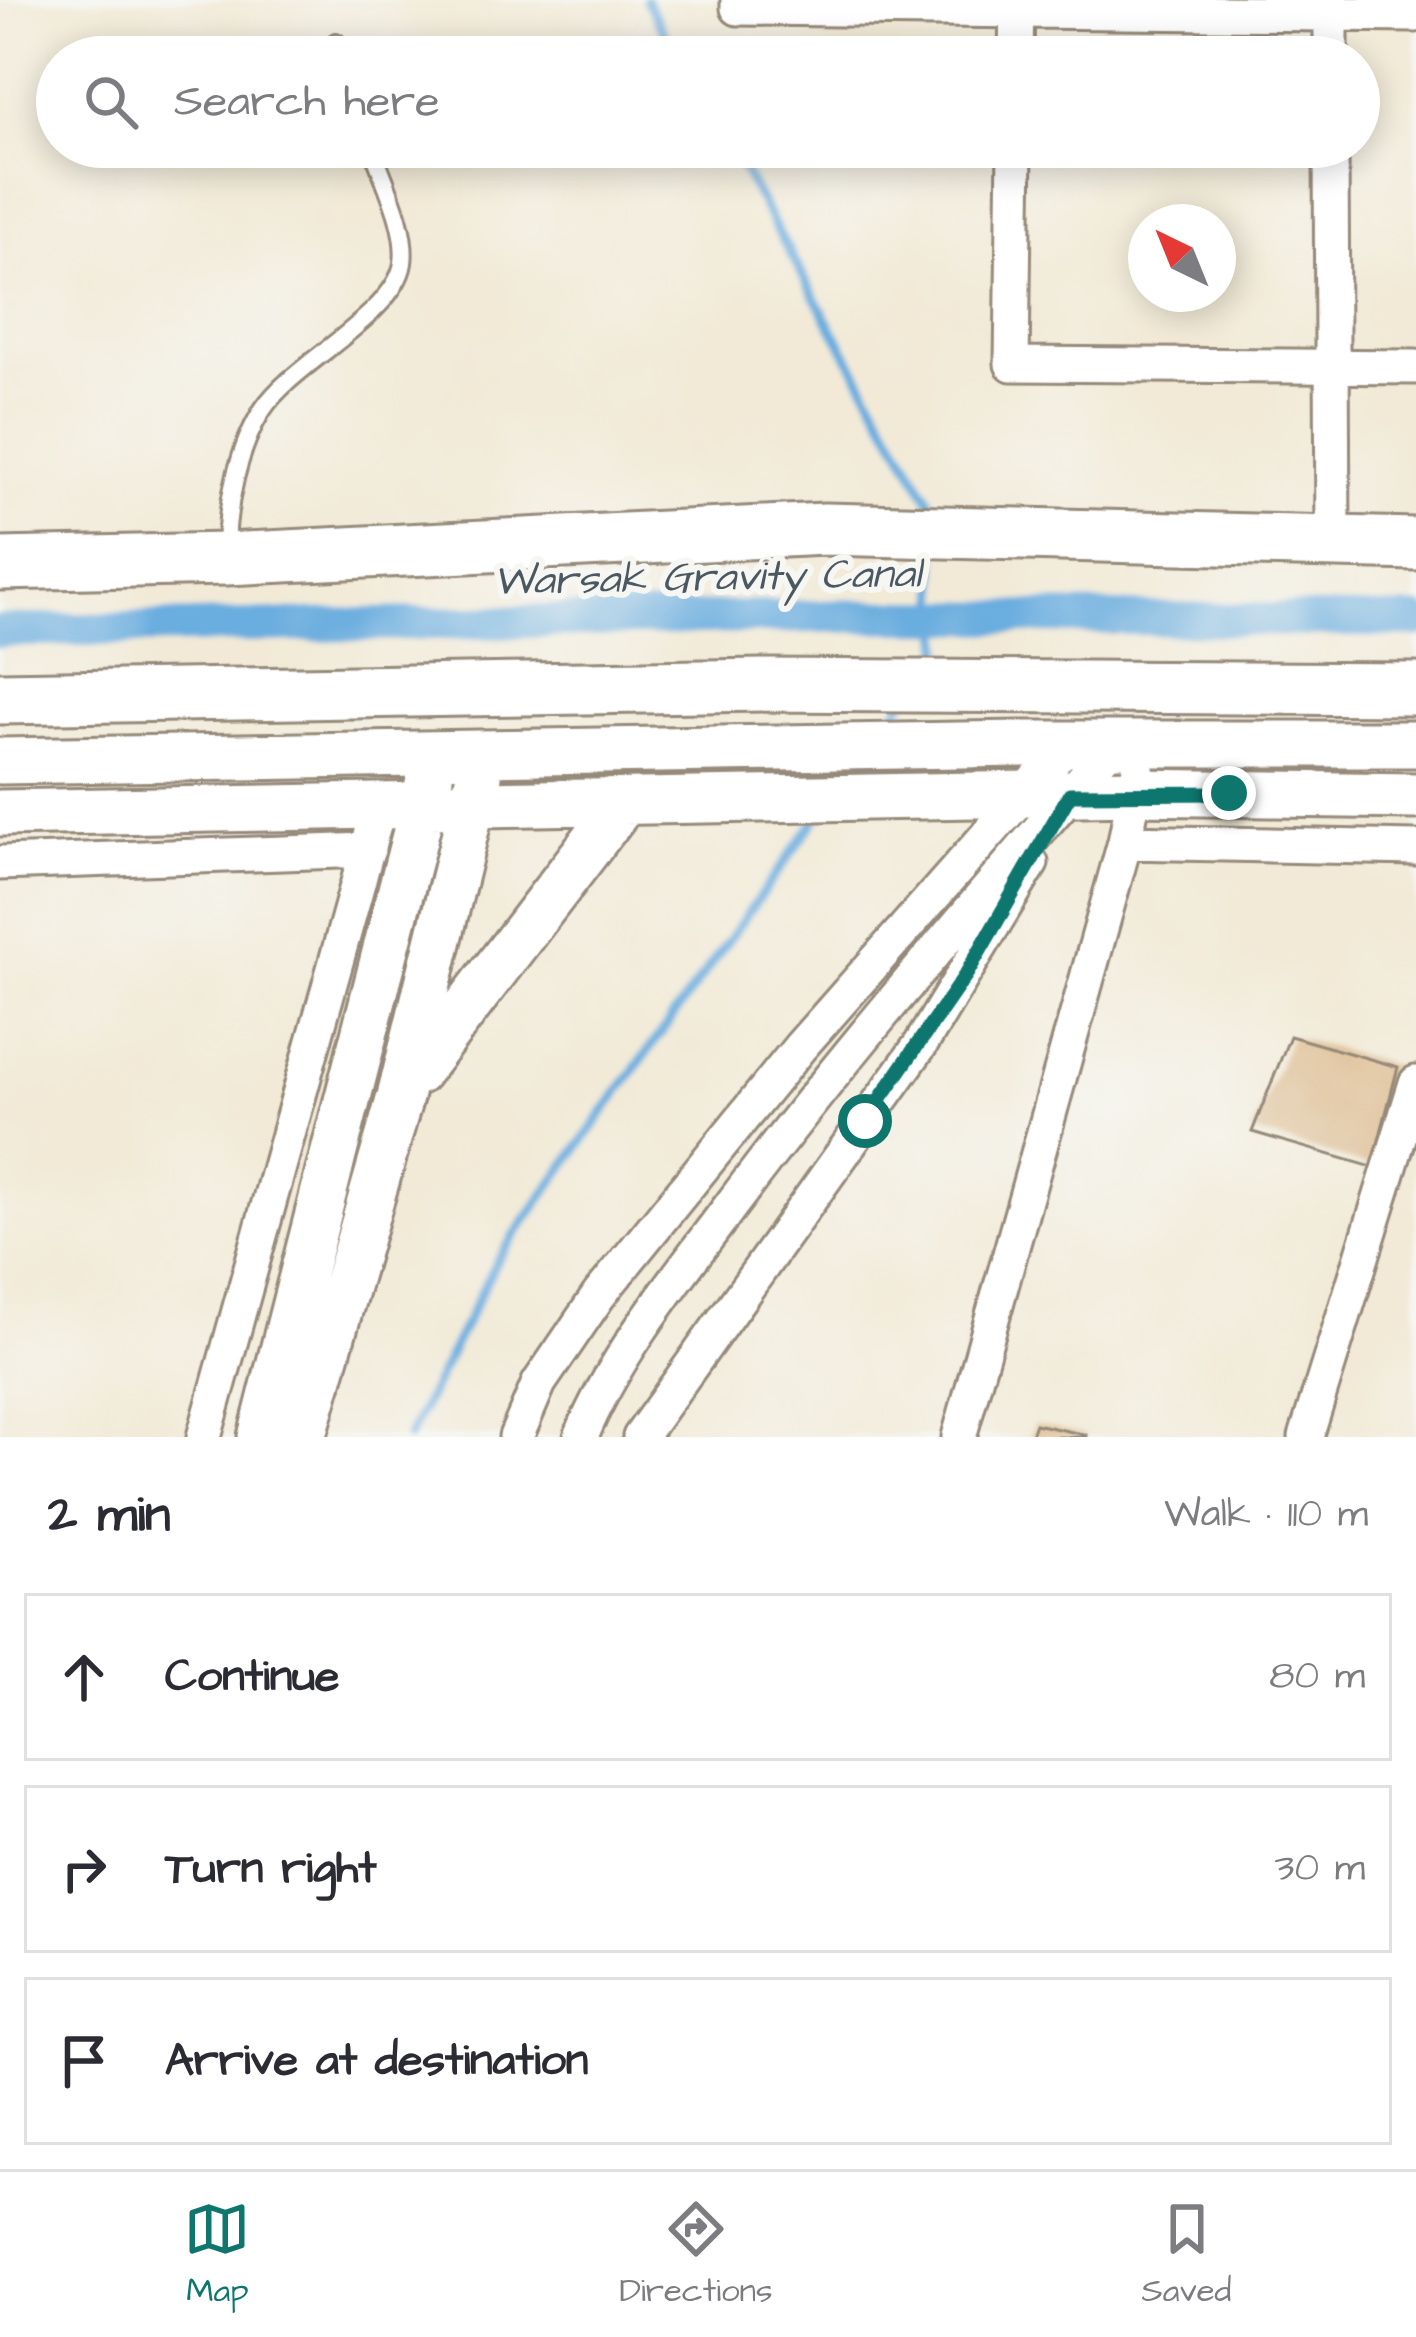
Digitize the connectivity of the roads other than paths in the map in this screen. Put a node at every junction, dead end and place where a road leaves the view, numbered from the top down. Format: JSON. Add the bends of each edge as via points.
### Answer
{"nodes":[{"id":1,"x":738,"y":0,"type":"edge"},
{"id":2,"x":1017,"y":5,"type":"edge"},
{"id":3,"x":1330,"y":7,"type":"edge"},
{"id":4,"x":1416,"y":15,"type":"edge"},
{"id":5,"x":1016,"y":36,"type":"edge"},
{"id":6,"x":379,"y":168,"type":"edge"},
{"id":7,"x":1015,"y":168,"type":"edge"},
{"id":8,"x":1331,"y":168,"type":"edge"},
{"id":9,"x":1333,"y":366,"type":"junction"},
{"id":10,"x":1416,"y":367,"type":"edge"},
{"id":11,"x":1334,"y":542,"type":"junction"},
{"id":12,"x":1416,"y":544,"type":"edge"},
{"id":13,"x":226,"y":559,"type":"junction"},
{"id":14,"x":0,"y":564,"type":"edge"},
{"id":15,"x":1416,"y":689,"type":"edge"},
{"id":16,"x":0,"y":698,"type":"edge"},
{"id":17,"x":1127,"y":744,"type":"junction"},
{"id":18,"x":1416,"y":744,"type":"edge"},
{"id":19,"x":1067,"y":745,"type":"junction"},
{"id":20,"x":483,"y":755,"type":"junction"},
{"id":21,"x":432,"y":758,"type":"junction"},
{"id":22,"x":0,"y":760,"type":"edge"},
{"id":23,"x":1135,"y":792,"type":"junction"},
{"id":24,"x":1029,"y":796,"type":"junction"},
{"id":25,"x":1416,"y":796,"type":"edge"},
{"id":26,"x":623,"y":803,"type":"junction"},
{"id":27,"x":473,"y":805,"type":"junction"},
{"id":28,"x":426,"y":806,"type":"junction"},
{"id":29,"x":0,"y":813,"type":"edge"},
{"id":30,"x":374,"y":829,"type":"junction"},
{"id":31,"x":1125,"y":842,"type":"junction"},
{"id":32,"x":1416,"y":848,"type":"edge"},
{"id":33,"x":0,"y":863,"type":"edge"},
{"id":34,"x":1416,"y":1082,"type":"edge"},
{"id":35,"x":400,"y":1096,"type":"junction"},
{"id":36,"x":204,"y":1437,"type":"edge"},
{"id":37,"x":261,"y":1437,"type":"edge"},
{"id":38,"x":303,"y":1437,"type":"edge"},
{"id":39,"x":516,"y":1437,"type":"edge"},
{"id":40,"x":581,"y":1437,"type":"edge"},
{"id":41,"x":640,"y":1437,"type":"edge"},
{"id":42,"x":959,"y":1437,"type":"edge"},
{"id":43,"x":1306,"y":1437,"type":"edge"}],
"edges":[{"from":1,"to":2,"type":"street","via":[[738,8]]},
{"from":2,"to":3,"type":"street"},
{"from":2,"to":5,"type":"street"},
{"from":3,"to":4,"type":"street"},
{"from":6,"to":13,"type":"lane","via":[[403,264],[385,297],[262,410],[226,520]]},
{"from":7,"to":9,"type":"street","via":[[1012,364]]},
{"from":8,"to":9,"type":"street"},
{"from":9,"to":10,"type":"street"},
{"from":9,"to":11,"type":"street"},
{"from":11,"to":12,"type":"main road"},
{"from":11,"to":13,"type":"main road","via":[[825,529]]},
{"from":13,"to":14,"type":"main road"},
{"from":15,"to":16,"type":"main road","via":[[764,685]]},
{"from":17,"to":18,"type":"main road"},
{"from":17,"to":19,"type":"main road"},
{"from":17,"to":23,"type":"street"},
{"from":17,"to":24,"type":"street"},
{"from":19,"to":20,"type":"main road"},
{"from":19,"to":24,"type":"street"},
{"from":20,"to":21,"type":"main road"},
{"from":20,"to":27,"type":"main road"},
{"from":21,"to":22,"type":"main road"},
{"from":21,"to":28,"type":"main road"},
{"from":23,"to":24,"type":"main road"},
{"from":23,"to":25,"type":"main road"},
{"from":23,"to":31,"type":"street"},
{"from":24,"to":26,"type":"main road"},
{"from":24,"to":39,"type":"street","via":[[800,1047],[599,1295],[538,1382]]},
{"from":24,"to":40,"type":"street","via":[[697,1251]]},
{"from":24,"to":41,"type":"street","via":[[922,1044]]},
{"from":26,"to":27,"type":"main road"},
{"from":26,"to":35,"type":"main road"},
{"from":27,"to":28,"type":"main road"},
{"from":27,"to":35,"type":"main road"},
{"from":28,"to":30,"type":"main road"},
{"from":28,"to":37,"type":"main road"},
{"from":29,"to":30,"type":"main road"},
{"from":30,"to":33,"type":"street"},
{"from":30,"to":36,"type":"street"},
{"from":31,"to":32,"type":"street"},
{"from":31,"to":42,"type":"street"},
{"from":34,"to":43,"type":"street"},
{"from":35,"to":38,"type":"main road"}]}
